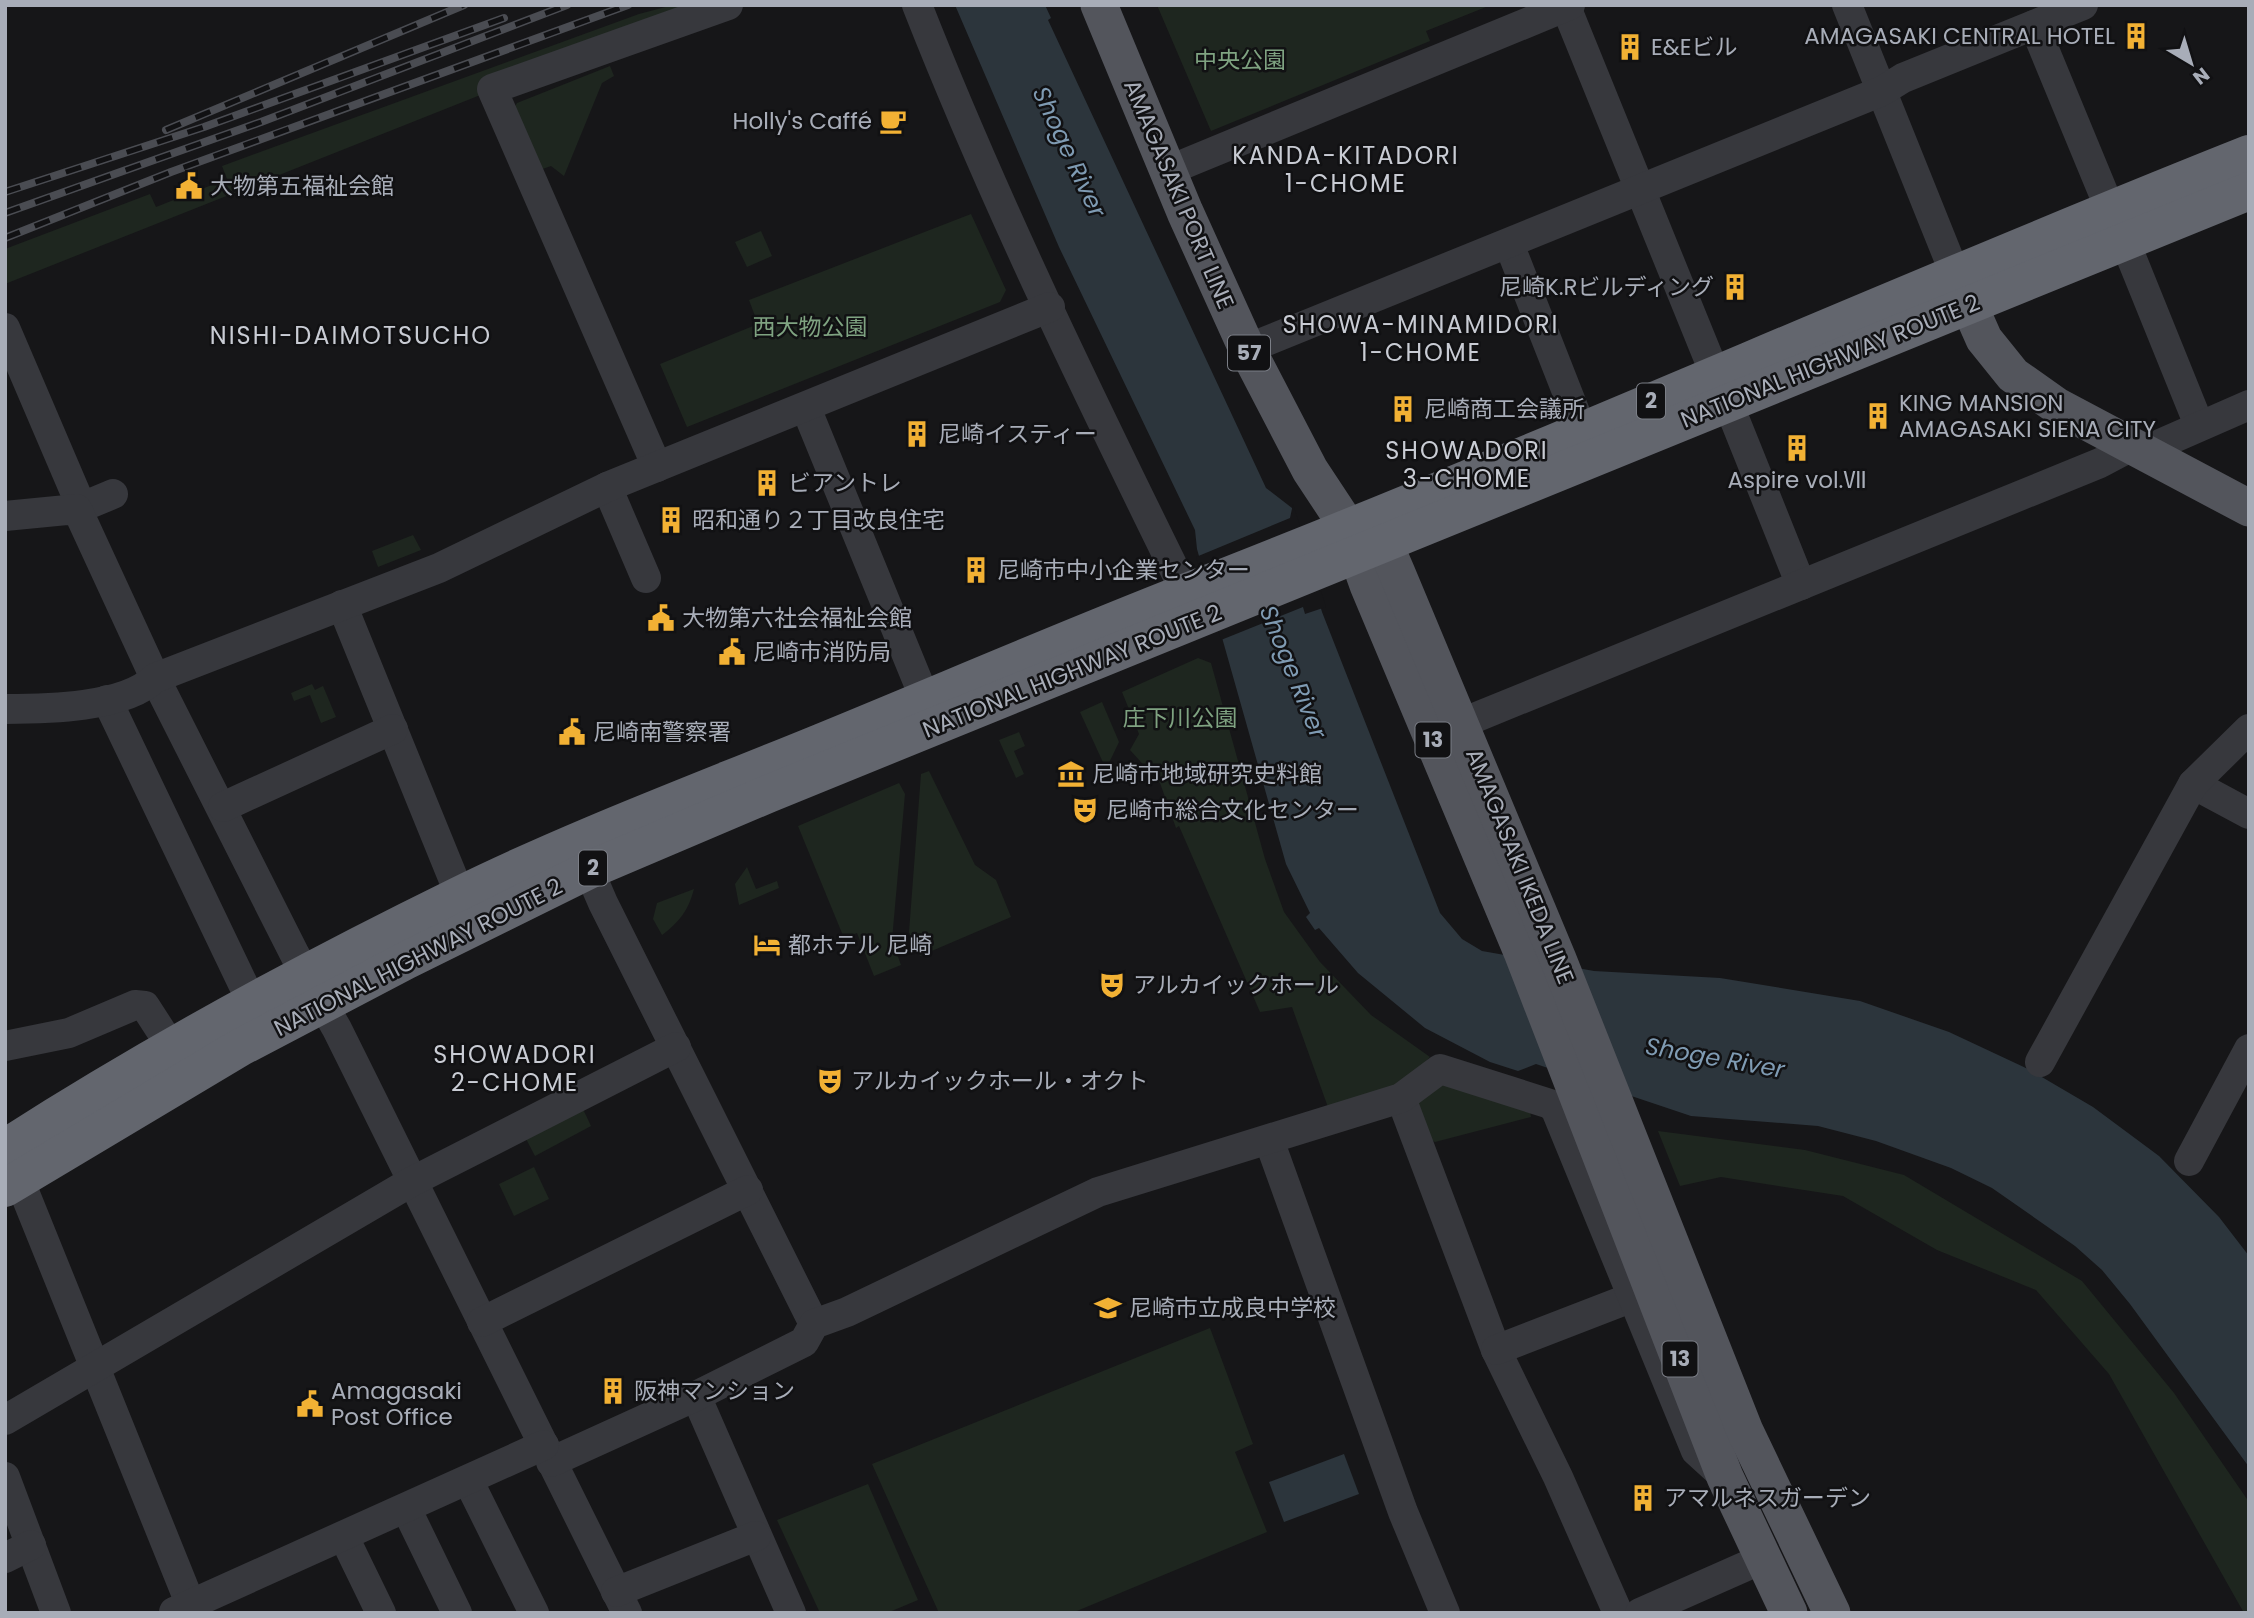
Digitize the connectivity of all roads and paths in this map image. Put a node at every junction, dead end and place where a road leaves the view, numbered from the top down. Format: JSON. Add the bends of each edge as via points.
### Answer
{"nodes":[{"id":1,"x":728,"y":5,"type":"edge"},
{"id":2,"x":917,"y":5,"type":"edge"},
{"id":3,"x":1099,"y":5,"type":"edge"},
{"id":4,"x":1847,"y":5,"type":"edge"},
{"id":5,"x":2083,"y":5,"type":"edge"},
{"id":6,"x":1568,"y":6,"type":"edge"},
{"id":7,"x":2034,"y":25,"type":"junction"},
{"id":8,"x":1882,"y":91,"type":"junction"},
{"id":9,"x":2249,"y":155,"type":"edge"},
{"id":10,"x":1167,"y":171,"type":"junction"},
{"id":11,"x":1639,"y":189,"type":"junction"},
{"id":12,"x":2249,"y":191,"type":"edge"},
{"id":13,"x":2117,"y":225,"type":"junction"},
{"id":14,"x":1509,"y":244,"type":"junction"},
{"id":15,"x":1962,"y":289,"type":"junction"},
{"id":16,"x":1050,"y":307,"type":"junction"},
{"id":17,"x":5,"y":328,"type":"edge"},
{"id":18,"x":1247,"y":349,"type":"junction"},
{"id":19,"x":1721,"y":388,"type":"junction"},
{"id":20,"x":2249,"y":405,"type":"edge"},
{"id":21,"x":806,"y":408,"type":"junction"},
{"id":22,"x":2199,"y":425,"type":"junction"},
{"id":23,"x":1582,"y":430,"type":"junction"},
{"id":24,"x":2139,"y":448,"type":"junction"},
{"id":25,"x":657,"y":467,"type":"junction"},
{"id":26,"x":607,"y":487,"type":"junction"},
{"id":27,"x":113,"y":494,"type":"dead end"},
{"id":28,"x":2249,"y":508,"type":"edge"},
{"id":29,"x":77,"y":509,"type":"junction"},
{"id":30,"x":5,"y":516,"type":"edge"},
{"id":31,"x":1346,"y":546,"type":"junction"},
{"id":32,"x":646,"y":578,"type":"dead end"},
{"id":33,"x":1801,"y":585,"type":"junction"},
{"id":34,"x":1200,"y":597,"type":"junction"},
{"id":35,"x":342,"y":605,"type":"junction"},
{"id":36,"x":155,"y":678,"type":"junction"},
{"id":37,"x":925,"y":699,"type":"junction"},
{"id":38,"x":107,"y":700,"type":"junction"},
{"id":39,"x":5,"y":709,"type":"edge"},
{"id":40,"x":1462,"y":723,"type":"junction"},
{"id":41,"x":393,"y":729,"type":"junction"},
{"id":42,"x":2249,"y":729,"type":"edge"},
{"id":43,"x":2193,"y":784,"type":"junction"},
{"id":44,"x":223,"y":807,"type":"junction"},
{"id":45,"x":2249,"y":814,"type":"edge"},
{"id":46,"x":583,"y":856,"type":"junction"},
{"id":47,"x":460,"y":895,"type":"junction"},
{"id":48,"x":243,"y":984,"type":"dead end"},
{"id":49,"x":315,"y":990,"type":"junction"},
{"id":50,"x":5,"y":1046,"type":"edge"},
{"id":51,"x":676,"y":1047,"type":"junction"},
{"id":52,"x":172,"y":1048,"type":"junction"},
{"id":53,"x":2249,"y":1049,"type":"edge"},
{"id":54,"x":2040,"y":1062,"type":"dead end"},
{"id":55,"x":1401,"y":1098,"type":"junction"},
{"id":56,"x":1269,"y":1140,"type":"junction"},
{"id":57,"x":2189,"y":1161,"type":"dead end"},
{"id":58,"x":10,"y":1172,"type":"edge"},
{"id":59,"x":411,"y":1182,"type":"junction"},
{"id":60,"x":748,"y":1190,"type":"junction"},
{"id":61,"x":1633,"y":1297,"type":"junction"},
{"id":62,"x":482,"y":1322,"type":"junction"},
{"id":63,"x":814,"y":1324,"type":"junction"},
{"id":64,"x":1496,"y":1350,"type":"junction"},
{"id":65,"x":96,"y":1368,"type":"junction"},
{"id":66,"x":696,"y":1396,"type":"junction"},
{"id":67,"x":5,"y":1420,"type":"edge"},
{"id":68,"x":548,"y":1454,"type":"junction"},
{"id":69,"x":5,"y":1477,"type":"edge"},
{"id":70,"x":1725,"y":1477,"type":"junction"},
{"id":71,"x":468,"y":1480,"type":"junction"},
{"id":72,"x":406,"y":1508,"type":"junction"},
{"id":73,"x":756,"y":1536,"type":"junction"},
{"id":74,"x":344,"y":1537,"type":"junction"},
{"id":75,"x":18,"y":1552,"type":"edge"},
{"id":76,"x":1762,"y":1559,"type":"junction"},
{"id":77,"x":621,"y":1602,"type":"edge"},
{"id":78,"x":185,"y":1610,"type":"edge"},
{"id":79,"x":56,"y":1613,"type":"edge"},
{"id":80,"x":381,"y":1613,"type":"edge"},
{"id":81,"x":457,"y":1613,"type":"edge"},
{"id":82,"x":534,"y":1613,"type":"edge"},
{"id":83,"x":791,"y":1613,"type":"edge"},
{"id":84,"x":1445,"y":1613,"type":"edge"},
{"id":85,"x":1618,"y":1613,"type":"edge"},
{"id":86,"x":1640,"y":1613,"type":"edge"},
{"id":87,"x":1789,"y":1613,"type":"edge"},
{"id":88,"x":1832,"y":1613,"type":"edge"}],
"edges":[{"from":1,"to":25,"type":"street","via":[[492,89]]},
{"from":2,"to":16,"type":"street","via":[[966,130]]},
{"from":3,"to":10,"type":"main road","name":"AMAGASAKI PORT LINE","number":"57"},
{"from":4,"to":8,"type":"street"},
{"from":5,"to":7,"type":"street"},
{"from":6,"to":10,"type":"street"},
{"from":6,"to":11,"type":"street"},
{"from":7,"to":8,"type":"street","via":[[1903,78]]},
{"from":7,"to":13,"type":"street"},
{"from":8,"to":11,"type":"street"},
{"from":8,"to":15,"type":"street"},
{"from":9,"to":13,"type":"highway","name":"NATIONAL HIGHWAY ROUTE 2","number":"2"},
{"from":10,"to":18,"type":"main road","name":"AMAGASAKI PORT LINE","number":"57"},
{"from":11,"to":14,"type":"street"},
{"from":11,"to":19,"type":"street"},
{"from":12,"to":13,"type":"highway","name":"NATIONAL HIGHWAY ROUTE 2","number":"2"},
{"from":13,"to":15,"type":"highway","name":"NATIONAL HIGHWAY ROUTE 2","number":"2"},
{"from":13,"to":22,"type":"street"},
{"from":14,"to":18,"type":"street"},
{"from":14,"to":23,"type":"street"},
{"from":15,"to":19,"type":"highway","name":"NATIONAL HIGHWAY ROUTE 2","number":"2"},
{"from":15,"to":24,"type":"main road","via":[[1984,339],[2013,375],[2057,406]]},
{"from":16,"to":21,"type":"street"},
{"from":16,"to":34,"type":"street"},
{"from":17,"to":29,"type":"street","via":[[76,494]]},
{"from":18,"to":31,"type":"main road","name":"AMAGASAKI PORT LINE","number":"57"},
{"from":19,"to":23,"type":"highway","name":"NATIONAL HIGHWAY ROUTE 2","number":"2"},
{"from":19,"to":31,"type":"highway","name":"NATIONAL HIGHWAY ROUTE 2","number":"2"},
{"from":19,"to":33,"type":"street"},
{"from":20,"to":22,"type":"street"},
{"from":21,"to":25,"type":"street"},
{"from":21,"to":37,"type":"street"},
{"from":22,"to":24,"type":"street"},
{"from":23,"to":31,"type":"highway","name":"NATIONAL HIGHWAY ROUTE 2","number":"2"},
{"from":24,"to":28,"type":"main road"},
{"from":24,"to":33,"type":"street"},
{"from":25,"to":26,"type":"street"},
{"from":26,"to":32,"type":"street"},
{"from":26,"to":35,"type":"street","via":[[439,568]]},
{"from":27,"to":29,"type":"street"},
{"from":29,"to":30,"type":"street"},
{"from":29,"to":36,"type":"street"},
{"from":31,"to":34,"type":"highway","name":"NATIONAL HIGHWAY ROUTE 2","number":"2"},
{"from":31,"to":40,"type":"main road","name":"AMAGASAKI IKEDA LINE","number":"13"},
{"from":31,"to":70,"type":"main road","name":"AMAGASAKI IKEDA LINE","number":"13","via":[[1522,952]]},
{"from":33,"to":40,"type":"street"},
{"from":34,"to":37,"type":"highway","name":"NATIONAL HIGHWAY ROUTE 2","number":"2","via":[[1026,655]]},
{"from":34,"to":46,"type":"highway","name":"NATIONAL HIGHWAY ROUTE 2","number":"2"},
{"from":35,"to":36,"type":"street"},
{"from":35,"to":41,"type":"street"},
{"from":36,"to":38,"type":"street","via":[[144,689]]},
{"from":36,"to":44,"type":"street"},
{"from":37,"to":46,"type":"highway","name":"NATIONAL HIGHWAY ROUTE 2","number":"2"},
{"from":38,"to":39,"type":"street"},
{"from":38,"to":48,"type":"street"},
{"from":40,"to":88,"type":"main road","name":"AMAGASAKI IKEDA LINE","number":"13","via":[[1745,1431]]},
{"from":41,"to":44,"type":"street"},
{"from":41,"to":47,"type":"street"},
{"from":42,"to":43,"type":"street"},
{"from":43,"to":45,"type":"street"},
{"from":43,"to":54,"type":"street"},
{"from":44,"to":49,"type":"street"},
{"from":46,"to":47,"type":"highway","name":"NATIONAL HIGHWAY ROUTE 2","number":"2"},
{"from":46,"to":49,"type":"highway","name":"NATIONAL HIGHWAY ROUTE 2","number":"2"},
{"from":46,"to":51,"type":"street"},
{"from":47,"to":49,"type":"highway","name":"NATIONAL HIGHWAY ROUTE 2","number":"2"},
{"from":49,"to":52,"type":"highway","name":"NATIONAL HIGHWAY ROUTE 2","number":"2"},
{"from":49,"to":58,"type":"highway","name":"NATIONAL HIGHWAY ROUTE 2","number":"2","via":[[241,1046]]},
{"from":49,"to":59,"type":"street"},
{"from":50,"to":52,"type":"street","via":[[69,1033],[135,1005],[145,1006]]},
{"from":51,"to":59,"type":"street"},
{"from":51,"to":60,"type":"street"},
{"from":52,"to":58,"type":"highway","name":"NATIONAL HIGHWAY ROUTE 2","number":"2"},
{"from":53,"to":57,"type":"street"},
{"from":55,"to":56,"type":"street"},
{"from":55,"to":61,"type":"street","via":[[1440,1069],[1550,1104],[1563,1121]]},
{"from":55,"to":64,"type":"street"},
{"from":56,"to":63,"type":"street","via":[[1098,1192]]},
{"from":56,"to":84,"type":"street","via":[[1403,1512]]},
{"from":58,"to":65,"type":"street"},
{"from":59,"to":62,"type":"street"},
{"from":59,"to":65,"type":"street"},
{"from":60,"to":62,"type":"street"},
{"from":60,"to":63,"type":"street"},
{"from":61,"to":64,"type":"street"},
{"from":61,"to":70,"type":"street","via":[[1696,1451]]},
{"from":62,"to":68,"type":"street"},
{"from":63,"to":66,"type":"street","via":[[804,1342]]},
{"from":64,"to":85,"type":"street"},
{"from":65,"to":67,"type":"street"},
{"from":65,"to":78,"type":"street"},
{"from":66,"to":68,"type":"street"},
{"from":66,"to":73,"type":"street"},
{"from":68,"to":71,"type":"street"},
{"from":68,"to":77,"type":"street"},
{"from":69,"to":75,"type":"street"},
{"from":70,"to":76,"type":"main road","name":"AMAGASAKI IKEDA LINE","number":"13"},
{"from":71,"to":72,"type":"street"},
{"from":71,"to":82,"type":"street"},
{"from":72,"to":74,"type":"street"},
{"from":72,"to":81,"type":"street"},
{"from":73,"to":77,"type":"street"},
{"from":73,"to":83,"type":"street"},
{"from":74,"to":78,"type":"street"},
{"from":74,"to":80,"type":"street"},
{"from":75,"to":79,"type":"street"},
{"from":76,"to":86,"type":"street"},
{"from":76,"to":87,"type":"main road","name":"AMAGASAKI IKEDA LINE","number":"13"}]}
